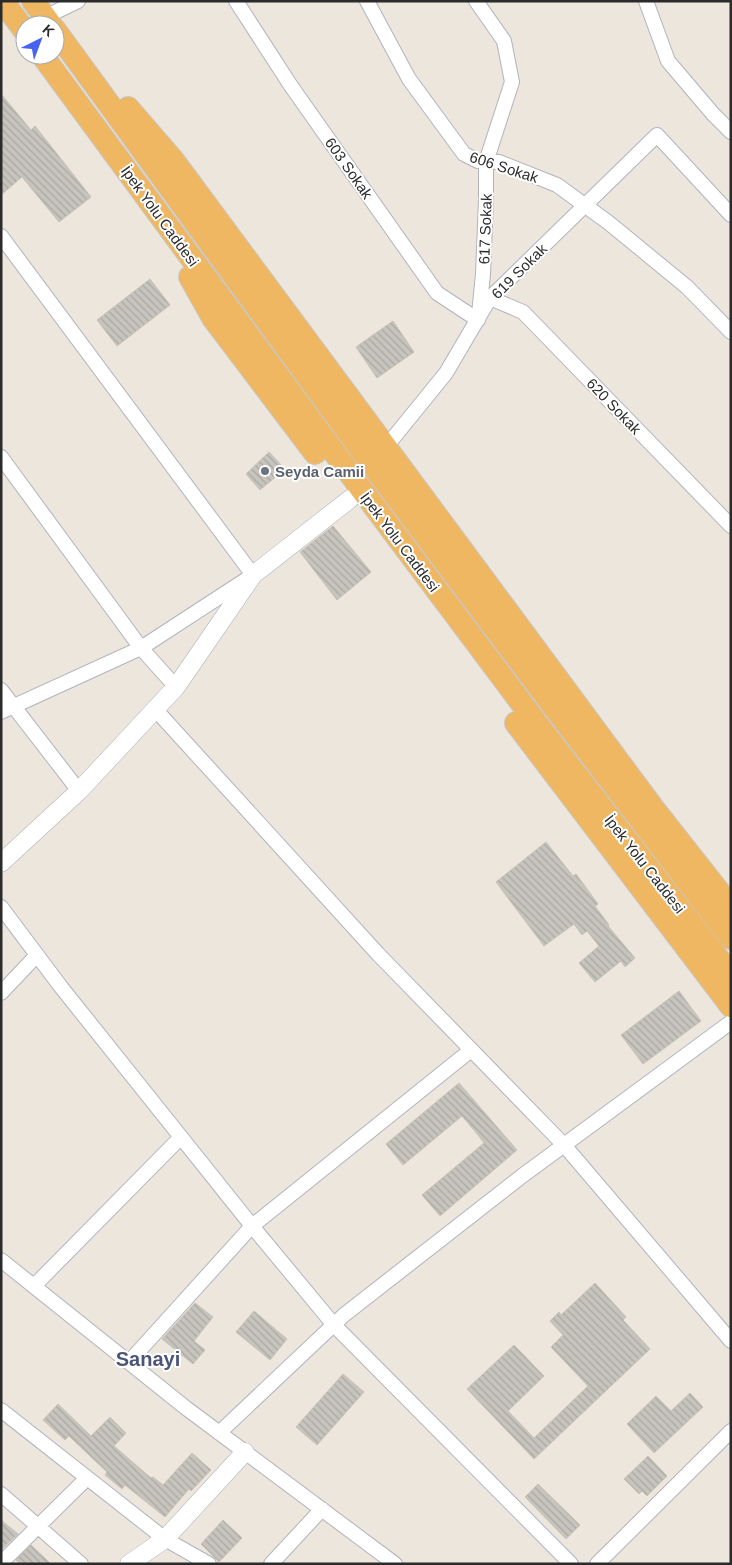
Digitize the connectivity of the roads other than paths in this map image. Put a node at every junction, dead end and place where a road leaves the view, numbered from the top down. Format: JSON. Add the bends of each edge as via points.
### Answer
{"nodes":[{"id":1,"x":2,"y":1,"type":"edge"},
{"id":2,"x":78,"y":1,"type":"edge"},
{"id":3,"x":236,"y":1,"type":"edge"},
{"id":4,"x":476,"y":1,"type":"edge"},
{"id":5,"x":646,"y":1,"type":"edge"},
{"id":6,"x":369,"y":2,"type":"edge"},
{"id":7,"x":58,"y":15,"type":"edge"},
{"id":8,"x":15,"y":19,"type":"edge"},
{"id":9,"x":65,"y":39,"type":"edge"},
{"id":10,"x":65,"y":43,"type":"edge"},
{"id":11,"x":49,"y":65,"type":"edge"},
{"id":12,"x":731,"y":132,"type":"edge"},
{"id":13,"x":486,"y":162,"type":"junction"},
{"id":14,"x":142,"y":191,"type":"junction"},
{"id":15,"x":585,"y":206,"type":"junction"},
{"id":16,"x":731,"y":215,"type":"edge"},
{"id":17,"x":1,"y":236,"type":"edge"},
{"id":18,"x":490,"y":298,"type":"junction"},
{"id":19,"x":478,"y":320,"type":"junction"},
{"id":20,"x":731,"y":332,"type":"edge"},
{"id":21,"x":384,"y":448,"type":"junction"},
{"id":22,"x":1,"y":457,"type":"edge"},
{"id":23,"x":350,"y":499,"type":"junction"},
{"id":24,"x":731,"y":526,"type":"edge"},
{"id":25,"x":253,"y":575,"type":"junction"},
{"id":26,"x":141,"y":648,"type":"junction"},
{"id":27,"x":176,"y":687,"type":"junction"},
{"id":28,"x":1,"y":690,"type":"edge"},
{"id":29,"x":7,"y":709,"type":"edge"},
{"id":30,"x":156,"y":709,"type":"junction"},
{"id":31,"x":79,"y":791,"type":"junction"},
{"id":32,"x":1,"y":863,"type":"edge"},
{"id":33,"x":1,"y":907,"type":"edge"},
{"id":34,"x":731,"y":907,"type":"edge"},
{"id":35,"x":731,"y":938,"type":"edge"},
{"id":36,"x":37,"y":955,"type":"junction"},
{"id":37,"x":731,"y":975,"type":"edge"},
{"id":38,"x":1,"y":993,"type":"edge"},
{"id":39,"x":731,"y":1006,"type":"edge"},
{"id":40,"x":731,"y":1022,"type":"edge"},
{"id":41,"x":471,"y":1050,"type":"junction"},
{"id":42,"x":181,"y":1137,"type":"junction"},
{"id":43,"x":564,"y":1145,"type":"junction"},
{"id":44,"x":252,"y":1226,"type":"junction"},
{"id":45,"x":1,"y":1260,"type":"edge"},
{"id":46,"x":34,"y":1286,"type":"junction"},
{"id":47,"x":334,"y":1325,"type":"junction"},
{"id":48,"x":731,"y":1341,"type":"edge"},
{"id":49,"x":129,"y":1362,"type":"junction"},
{"id":50,"x":1,"y":1410,"type":"edge"},
{"id":51,"x":731,"y":1431,"type":"edge"},
{"id":52,"x":219,"y":1433,"type":"junction"},
{"id":53,"x":245,"y":1452,"type":"junction"},
{"id":54,"x":87,"y":1478,"type":"junction"},
{"id":55,"x":1,"y":1494,"type":"edge"},
{"id":56,"x":322,"y":1509,"type":"junction"},
{"id":57,"x":38,"y":1526,"type":"junction"},
{"id":58,"x":165,"y":1539,"type":"junction"},
{"id":59,"x":1,"y":1563,"type":"edge"},
{"id":60,"x":81,"y":1564,"type":"edge"},
{"id":61,"x":129,"y":1564,"type":"edge"},
{"id":62,"x":208,"y":1564,"type":"edge"},
{"id":63,"x":271,"y":1564,"type":"edge"},
{"id":64,"x":395,"y":1564,"type":"edge"},
{"id":65,"x":571,"y":1564,"type":"edge"},
{"id":66,"x":598,"y":1564,"type":"edge"}],
"edges":[{"from":1,"to":8,"type":"highway"},
{"from":2,"to":7,"type":"street"},
{"from":3,"to":19,"type":"street","name":"603 Sokak","via":[[290,86],[437,293]]},
{"from":4,"to":13,"type":"street","name":"617 Sokak","via":[[504,41],[512,82]]},
{"from":5,"to":12,"type":"street","via":[[668,61]]},
{"from":6,"to":13,"type":"street","name":"606 Sokak","via":[[409,78],[464,154],[478,162]]},
{"from":9,"to":21,"type":"highway","via":[[173,160]]},
{"from":10,"to":35,"type":"highway","name":"İpek Yolu Caddesi","via":[[355,442]]},
{"from":11,"to":14,"type":"highway","name":"İpek Yolu Caddesi"},
{"from":13,"to":15,"type":"street","name":"606 Sokak","via":[[499,162],[557,185]]},
{"from":13,"to":19,"type":"street","name":"617 Sokak","via":[[484,274]]},
{"from":14,"to":23,"type":"highway","via":[[213,318]]},
{"from":14,"to":37,"type":"highway","name":"İpek Yolu Caddesi","via":[[462,624]]},
{"from":15,"to":16,"type":"street","name":"619 Sokak","via":[[657,135]]},
{"from":15,"to":18,"type":"street","name":"619 Sokak"},
{"from":15,"to":20,"type":"street","name":"606 Sokak","via":[[687,287]]},
{"from":17,"to":25,"type":"street"},
{"from":18,"to":19,"type":"street","name":"619 Sokak"},
{"from":18,"to":24,"type":"street","name":"620 Sokak","via":[[523,312]]},
{"from":19,"to":21,"type":"street","name":"619 Sokak","via":[[446,373]]},
{"from":21,"to":34,"type":"highway","via":[[653,808]]},
{"from":22,"to":26,"type":"street"},
{"from":23,"to":25,"type":"street"},
{"from":23,"to":39,"type":"highway"},
{"from":25,"to":26,"type":"street"},
{"from":25,"to":27,"type":"street"},
{"from":26,"to":27,"type":"street"},
{"from":26,"to":29,"type":"street"},
{"from":27,"to":30,"type":"street"},
{"from":28,"to":29,"type":"street"},
{"from":29,"to":31,"type":"street"},
{"from":30,"to":31,"type":"street"},
{"from":30,"to":41,"type":"street","via":[[378,954]]},
{"from":31,"to":32,"type":"street"},
{"from":33,"to":36,"type":"street"},
{"from":36,"to":38,"type":"street"},
{"from":36,"to":42,"type":"street"},
{"from":40,"to":43,"type":"street"},
{"from":41,"to":43,"type":"street"},
{"from":41,"to":44,"type":"street"},
{"from":42,"to":44,"type":"street"},
{"from":42,"to":46,"type":"street"},
{"from":43,"to":47,"type":"street"},
{"from":43,"to":48,"type":"street"},
{"from":44,"to":47,"type":"street"},
{"from":44,"to":49,"type":"street"},
{"from":45,"to":46,"type":"street"},
{"from":46,"to":49,"type":"street"},
{"from":47,"to":52,"type":"street"},
{"from":47,"to":65,"type":"street"},
{"from":49,"to":52,"type":"street"},
{"from":50,"to":54,"type":"street"},
{"from":51,"to":66,"type":"street"},
{"from":52,"to":53,"type":"street"},
{"from":53,"to":56,"type":"street"},
{"from":53,"to":58,"type":"street"},
{"from":54,"to":57,"type":"street"},
{"from":54,"to":58,"type":"street"},
{"from":55,"to":57,"type":"street"},
{"from":56,"to":63,"type":"street"},
{"from":56,"to":64,"type":"street"},
{"from":57,"to":59,"type":"street"},
{"from":57,"to":60,"type":"street"},
{"from":58,"to":61,"type":"street"},
{"from":58,"to":62,"type":"street"}]}
